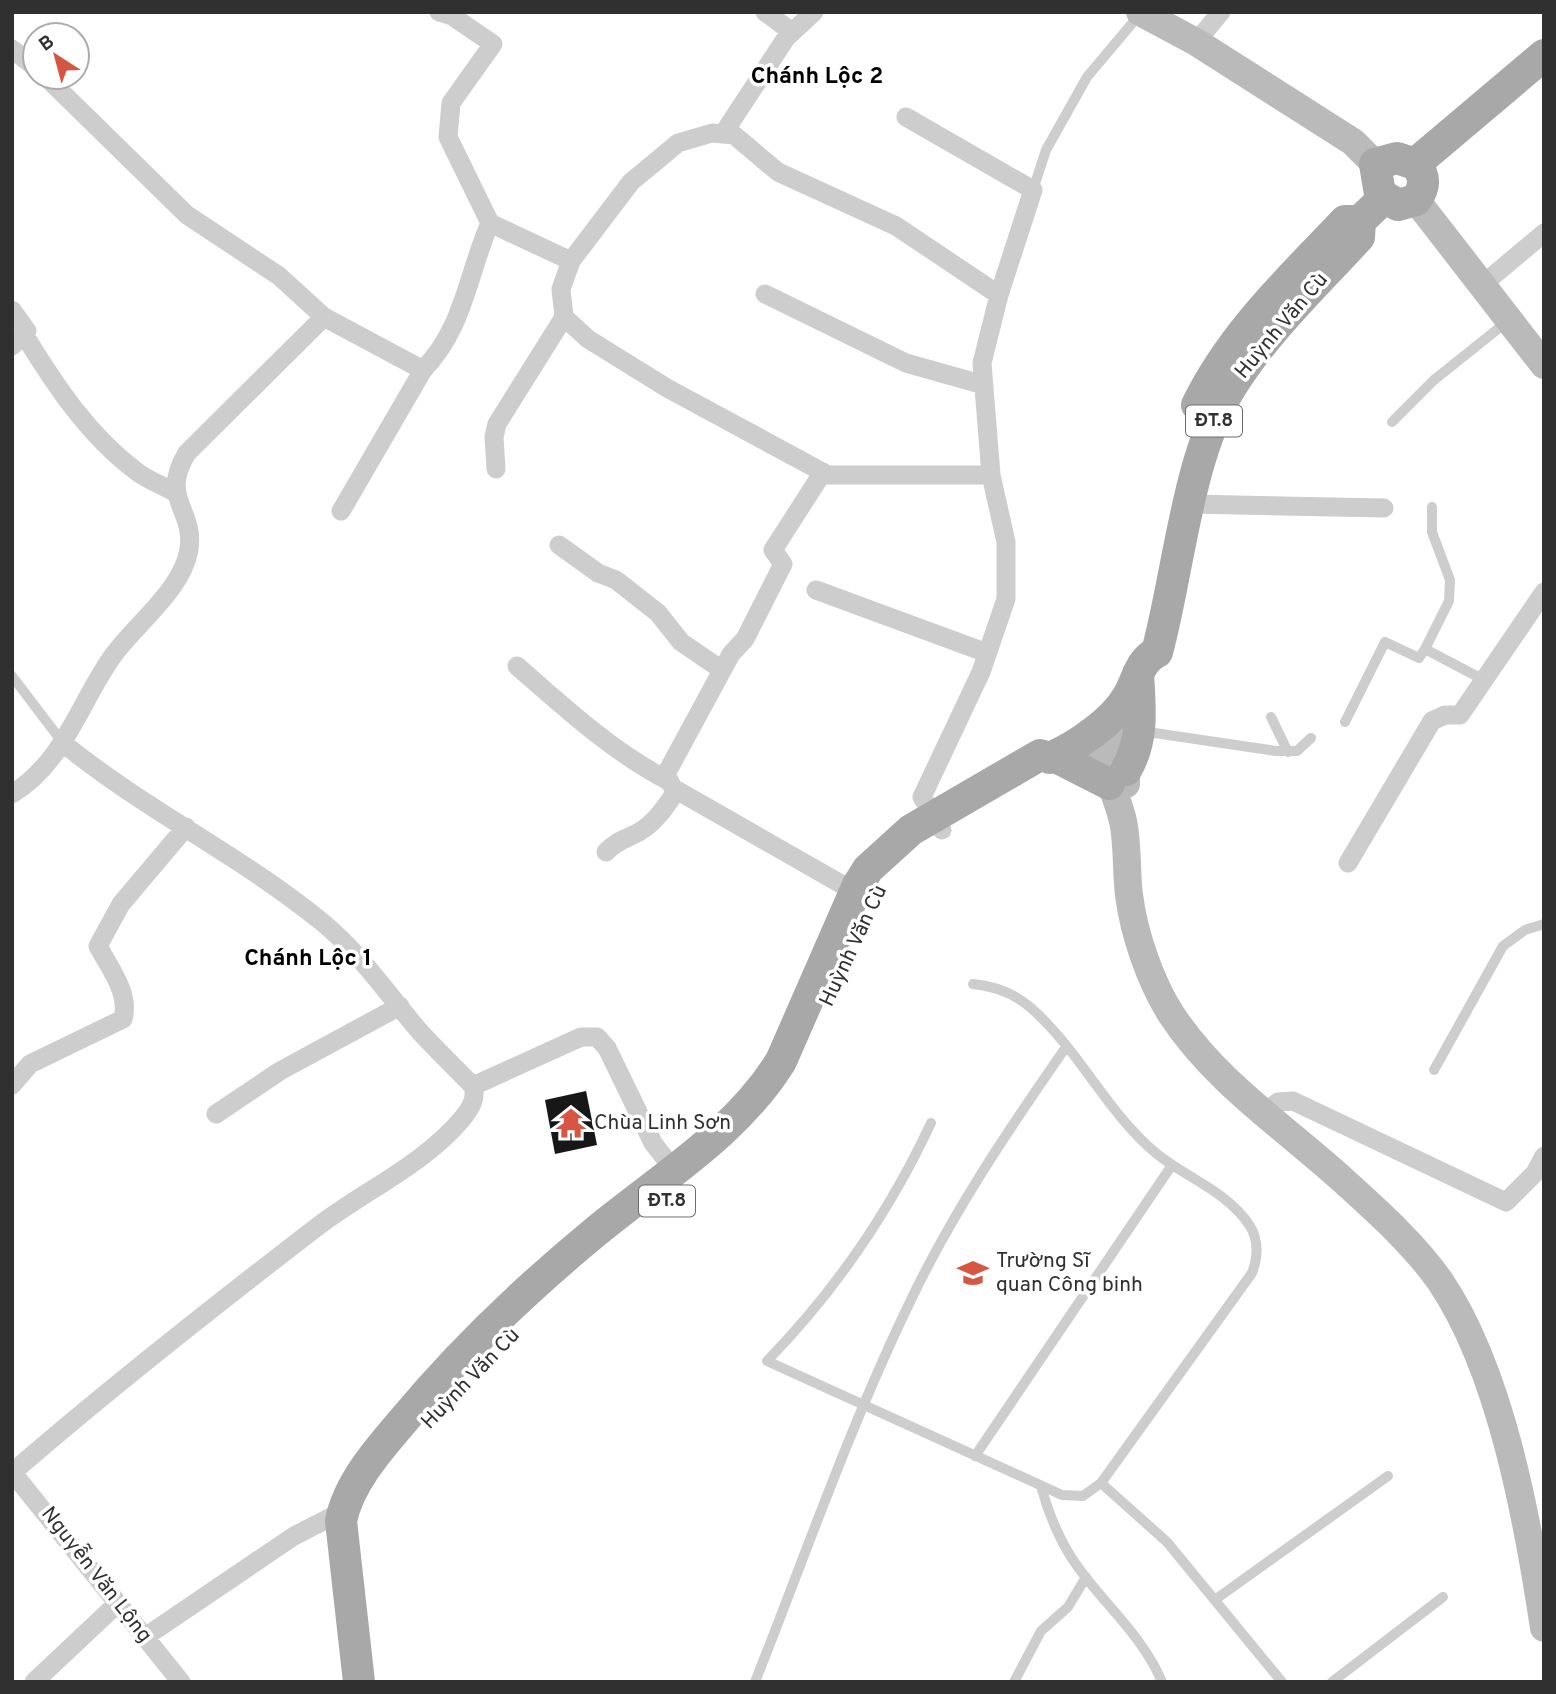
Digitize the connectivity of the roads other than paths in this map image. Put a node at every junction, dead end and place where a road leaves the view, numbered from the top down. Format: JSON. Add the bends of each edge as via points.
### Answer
{"nodes":[{"id":1,"x":439,"y":12,"type":"edge"},
{"id":2,"x":765,"y":12,"type":"edge"},
{"id":3,"x":814,"y":12,"type":"edge"},
{"id":4,"x":1221,"y":12,"type":"edge"},
{"id":5,"x":1141,"y":13,"type":"edge"},
{"id":6,"x":792,"y":32,"type":"junction"},
{"id":7,"x":1196,"y":42,"type":"junction"},
{"id":8,"x":1544,"y":55,"type":"edge"},
{"id":9,"x":60,"y":91,"type":"edge"},
{"id":10,"x":906,"y":117,"type":"dead end"},
{"id":11,"x":723,"y":134,"type":"junction"},
{"id":12,"x":1375,"y":164,"type":"junction"},
{"id":13,"x":1415,"y":164,"type":"junction"},
{"id":14,"x":1033,"y":190,"type":"junction"},
{"id":15,"x":1384,"y":198,"type":"junction"},
{"id":16,"x":1416,"y":200,"type":"junction"},
{"id":17,"x":489,"y":223,"type":"junction"},
{"id":18,"x":1544,"y":233,"type":"edge"},
{"id":19,"x":571,"y":261,"type":"junction"},
{"id":20,"x":1482,"y":285,"type":"junction"},
{"id":21,"x":765,"y":294,"type":"dead end"},
{"id":22,"x":999,"y":295,"type":"junction"},
{"id":23,"x":12,"y":310,"type":"edge"},
{"id":24,"x":324,"y":317,"type":"junction"},
{"id":25,"x":564,"y":317,"type":"junction"},
{"id":26,"x":1509,"y":320,"type":"junction"},
{"id":27,"x":19,"y":341,"type":"edge"},
{"id":28,"x":1544,"y":365,"type":"edge"},
{"id":29,"x":423,"y":370,"type":"junction"},
{"id":30,"x":984,"y":385,"type":"junction"},
{"id":31,"x":1392,"y":422,"type":"dead end"},
{"id":32,"x":1191,"y":459,"type":"junction"},
{"id":33,"x":496,"y":469,"type":"dead end"},
{"id":34,"x":823,"y":472,"type":"junction"},
{"id":35,"x":990,"y":475,"type":"junction"},
{"id":36,"x":174,"y":492,"type":"junction"},
{"id":37,"x":1191,"y":503,"type":"junction"},
{"id":38,"x":1432,"y":507,"type":"dead end"},
{"id":39,"x":1384,"y":508,"type":"dead end"},
{"id":40,"x":341,"y":511,"type":"dead end"},
{"id":41,"x":559,"y":545,"type":"dead end"},
{"id":42,"x":816,"y":590,"type":"dead end"},
{"id":43,"x":1544,"y":592,"type":"edge"},
{"id":44,"x":1425,"y":649,"type":"junction"},
{"id":45,"x":987,"y":653,"type":"junction"},
{"id":46,"x":517,"y":666,"type":"dead end"},
{"id":47,"x":1142,"y":666,"type":"junction"},
{"id":48,"x":722,"y":670,"type":"junction"},
{"id":49,"x":12,"y":676,"type":"edge"},
{"id":50,"x":1484,"y":680,"type":"junction"},
{"id":51,"x":1271,"y":717,"type":"dead end"},
{"id":52,"x":1345,"y":723,"type":"dead end"},
{"id":53,"x":1101,"y":725,"type":"junction"},
{"id":54,"x":1140,"y":731,"type":"junction"},
{"id":55,"x":1311,"y":738,"type":"dead end"},
{"id":56,"x":63,"y":743,"type":"junction"},
{"id":57,"x":1288,"y":752,"type":"junction"},
{"id":58,"x":1053,"y":757,"type":"junction"},
{"id":59,"x":1117,"y":777,"type":"junction"},
{"id":60,"x":672,"y":785,"type":"junction"},
{"id":61,"x":15,"y":786,"type":"edge"},
{"id":62,"x":937,"y":823,"type":"junction"},
{"id":63,"x":186,"y":827,"type":"junction"},
{"id":64,"x":606,"y":852,"type":"dead end"},
{"id":65,"x":1348,"y":863,"type":"dead end"},
{"id":66,"x":855,"y":892,"type":"junction"},
{"id":67,"x":1544,"y":924,"type":"edge"},
{"id":68,"x":973,"y":984,"type":"dead end"},
{"id":69,"x":400,"y":1006,"type":"junction"},
{"id":70,"x":1066,"y":1047,"type":"junction"},
{"id":71,"x":1434,"y":1070,"type":"dead end"},
{"id":72,"x":12,"y":1085,"type":"edge"},
{"id":73,"x":473,"y":1087,"type":"junction"},
{"id":74,"x":1265,"y":1112,"type":"junction"},
{"id":75,"x":216,"y":1114,"type":"dead end"},
{"id":76,"x":931,"y":1123,"type":"dead end"},
{"id":77,"x":1172,"y":1165,"type":"junction"},
{"id":78,"x":1541,"y":1169,"type":"edge"},
{"id":79,"x":674,"y":1170,"type":"junction"},
{"id":80,"x":864,"y":1407,"type":"junction"},
{"id":81,"x":975,"y":1456,"type":"junction"},
{"id":82,"x":13,"y":1470,"type":"edge"},
{"id":83,"x":1388,"y":1476,"type":"dead end"},
{"id":84,"x":1101,"y":1483,"type":"junction"},
{"id":85,"x":1041,"y":1486,"type":"junction"},
{"id":86,"x":356,"y":1505,"type":"junction"},
{"id":87,"x":1537,"y":1537,"type":"edge"},
{"id":88,"x":1086,"y":1577,"type":"junction"},
{"id":89,"x":1443,"y":1597,"type":"dead end"},
{"id":90,"x":1216,"y":1599,"type":"junction"},
{"id":91,"x":118,"y":1604,"type":"junction"},
{"id":92,"x":1544,"y":1628,"type":"edge"},
{"id":93,"x":145,"y":1637,"type":"junction"},
{"id":94,"x":34,"y":1682,"type":"edge"},
{"id":95,"x":181,"y":1682,"type":"edge"},
{"id":96,"x":359,"y":1682,"type":"edge"},
{"id":97,"x":378,"y":1682,"type":"edge"},
{"id":98,"x":755,"y":1682,"type":"edge"},
{"id":99,"x":1014,"y":1682,"type":"edge"},
{"id":100,"x":1162,"y":1682,"type":"edge"},
{"id":101,"x":1282,"y":1682,"type":"edge"},
{"id":102,"x":1332,"y":1682,"type":"edge"}],
"edges":[{"from":1,"to":17,"type":"street","via":[[493,44],[451,103],[448,137]]},
{"from":2,"to":6,"type":"street"},
{"from":3,"to":6,"type":"street"},
{"from":4,"to":7,"type":"street"},
{"from":5,"to":7,"type":"street"},
{"from":5,"to":14,"type":"lane","via":[[1087,77],[1046,150]]},
{"from":6,"to":11,"type":"street","via":[[768,61]]},
{"from":7,"to":12,"type":"street","via":[[1353,142]]},
{"from":8,"to":13,"type":"main road"},
{"from":9,"to":24,"type":"street","via":[[187,215],[279,276]]},
{"from":10,"to":14,"type":"street"},
{"from":11,"to":19,"type":"street","via":[[678,143],[640,174]]},
{"from":11,"to":22,"type":"street","via":[[734,135],[778,172],[896,226]]},
{"from":12,"to":13,"type":"main road","via":[[1397,158]]},
{"from":12,"to":15,"type":"main road","via":[[1377,187]]},
{"from":13,"to":16,"type":"main road","via":[[1423,178]]},
{"from":14,"to":22,"type":"street"},
{"from":15,"to":16,"type":"main road","via":[[1398,205]]},
{"from":15,"to":32,"type":"main road","via":[[1360,221],[1345,221],[1251,321],[1208,383],[1192,416]]},
{"from":16,"to":20,"type":"street"},
{"from":17,"to":19,"type":"street"},
{"from":17,"to":29,"type":"street","via":[[457,319],[442,350]]},
{"from":18,"to":20,"type":"street"},
{"from":19,"to":25,"type":"street","via":[[561,289]]},
{"from":20,"to":26,"type":"street"},
{"from":21,"to":30,"type":"street","via":[[906,363]]},
{"from":22,"to":30,"type":"street","via":[[982,363]]},
{"from":23,"to":27,"type":"street","via":[[27,331]]},
{"from":24,"to":29,"type":"street"},
{"from":24,"to":36,"type":"street","via":[[187,453],[177,470]]},
{"from":25,"to":33,"type":"street","via":[[497,424]]},
{"from":25,"to":34,"type":"street","via":[[587,339],[667,388]]},
{"from":26,"to":28,"type":"street"},
{"from":26,"to":31,"type":"lane","via":[[1434,380]]},
{"from":27,"to":36,"type":"street","via":[[108,446],[137,472]]},
{"from":29,"to":40,"type":"street"},
{"from":30,"to":35,"type":"street"},
{"from":32,"to":37,"type":"main road","number":"ĐT.8"},
{"from":32,"to":47,"type":"main road","via":[[1138,648]]},
{"from":34,"to":35,"type":"street"},
{"from":34,"to":48,"type":"street","via":[[773,550],[783,564],[745,639]]},
{"from":35,"to":45,"type":"street","via":[[1006,542],[1006,599]]},
{"from":36,"to":56,"type":"street","via":[[189,548],[181,577],[111,658]]},
{"from":37,"to":39,"type":"street"},
{"from":37,"to":47,"type":"main road","number":"ĐT.8","via":[[1157,652]]},
{"from":38,"to":44,"type":"lane","via":[[1432,532],[1450,580],[1449,601]]},
{"from":41,"to":48,"type":"street","via":[[659,613],[681,642]]},
{"from":42,"to":45,"type":"street"},
{"from":43,"to":50,"type":"street"},
{"from":44,"to":50,"type":"lane"},
{"from":44,"to":52,"type":"lane","via":[[1419,658],[1385,642]]},
{"from":45,"to":62,"type":"street","via":[[922,797]]},
{"from":46,"to":60,"type":"street","via":[[589,730]]},
{"from":47,"to":53,"type":"main road","number":"ĐT.8","via":[[1128,696]]},
{"from":47,"to":54,"type":"main road"},
{"from":48,"to":60,"type":"street","via":[[666,774]]},
{"from":49,"to":56,"type":"lane"},
{"from":50,"to":65,"type":"street","via":[[1460,715],[1432,721]]},
{"from":51,"to":57,"type":"lane"},
{"from":53,"to":58,"type":"main road","number":"ĐT.8"},
{"from":53,"to":59,"type":"street"},
{"from":54,"to":57,"type":"lane"},
{"from":54,"to":59,"type":"main road","via":[[1136,751]]},
{"from":55,"to":57,"type":"lane","via":[[1297,751]]},
{"from":56,"to":61,"type":"street","via":[[56,755]]},
{"from":56,"to":63,"type":"street"},
{"from":58,"to":59,"type":"main road"},
{"from":58,"to":62,"type":"main road","via":[[1040,755]]},
{"from":59,"to":74,"type":"street","via":[[1129,898],[1149,970],[1171,1014],[1221,1076]]},
{"from":60,"to":64,"type":"street","via":[[657,817]]},
{"from":60,"to":66,"type":"street"},
{"from":62,"to":66,"type":"main road","via":[[879,856]]},
{"from":62,"to":86,"type":"main road","name":"Huỳnh Văn Cù","number":"ĐT.8","via":[[878,887],[814,1035],[764,1119],[534,1312]]},
{"from":63,"to":69,"type":"street","via":[[252,868],[324,924],[370,968]]},
{"from":63,"to":72,"type":"street","via":[[121,904],[98,946],[127,1006],[123,1019],[30,1064]]},
{"from":66,"to":79,"type":"main road","via":[[781,1062],[766,1086]]},
{"from":67,"to":71,"type":"lane","via":[[1525,930],[1503,946]]},
{"from":68,"to":70,"type":"lane","via":[[1020,1000]]},
{"from":69,"to":73,"type":"street"},
{"from":69,"to":75,"type":"street","via":[[280,1071]]},
{"from":70,"to":77,"type":"lane","via":[[1127,1125]]},
{"from":70,"to":80,"type":"lane","via":[[995,1152],[942,1242]]},
{"from":73,"to":79,"type":"street","via":[[580,1037],[597,1037],[607,1048],[653,1143]]},
{"from":73,"to":82,"type":"street","via":[[472,1106],[442,1140],[320,1225]]},
{"from":74,"to":78,"type":"street","via":[[1278,1102],[1293,1101],[1506,1202]]},
{"from":74,"to":87,"type":"street","via":[[1366,1201],[1440,1282],[1474,1344]]},
{"from":76,"to":80,"type":"lane","via":[[896,1193],[854,1259],[768,1361]]},
{"from":77,"to":81,"type":"lane"},
{"from":77,"to":84,"type":"lane","via":[[1209,1188],[1248,1223],[1257,1246],[1255,1264]]},
{"from":79,"to":86,"type":"main road","via":[[594,1233],[484,1333],[389,1437],[370,1463]]},
{"from":80,"to":81,"type":"lane"},
{"from":80,"to":98,"type":"lane"},
{"from":81,"to":85,"type":"lane"},
{"from":82,"to":91,"type":"street","name":"Nguyễn Văn Lộng"},
{"from":83,"to":90,"type":"lane"},
{"from":84,"to":85,"type":"lane","via":[[1076,1497]]},
{"from":84,"to":90,"type":"lane","via":[[1154,1529]]},
{"from":85,"to":88,"type":"lane","via":[[1054,1525]]},
{"from":86,"to":93,"type":"street","via":[[284,1543]]},
{"from":86,"to":96,"type":"main road","via":[[345,1570]]},
{"from":86,"to":97,"type":"main road","name":"Huỳnh Văn Cù","number":"ĐT.8","via":[[362,1517]]},
{"from":87,"to":92,"type":"street"},
{"from":88,"to":99,"type":"lane","via":[[1068,1606],[1041,1631]]},
{"from":88,"to":100,"type":"lane","via":[[1143,1646]]},
{"from":89,"to":102,"type":"lane"},
{"from":90,"to":101,"type":"lane"},
{"from":91,"to":93,"type":"street","name":"Nguyễn Văn Lộng"},
{"from":91,"to":94,"type":"street"},
{"from":93,"to":95,"type":"street","name":"Nguyễn Văn Lộng"}]}
